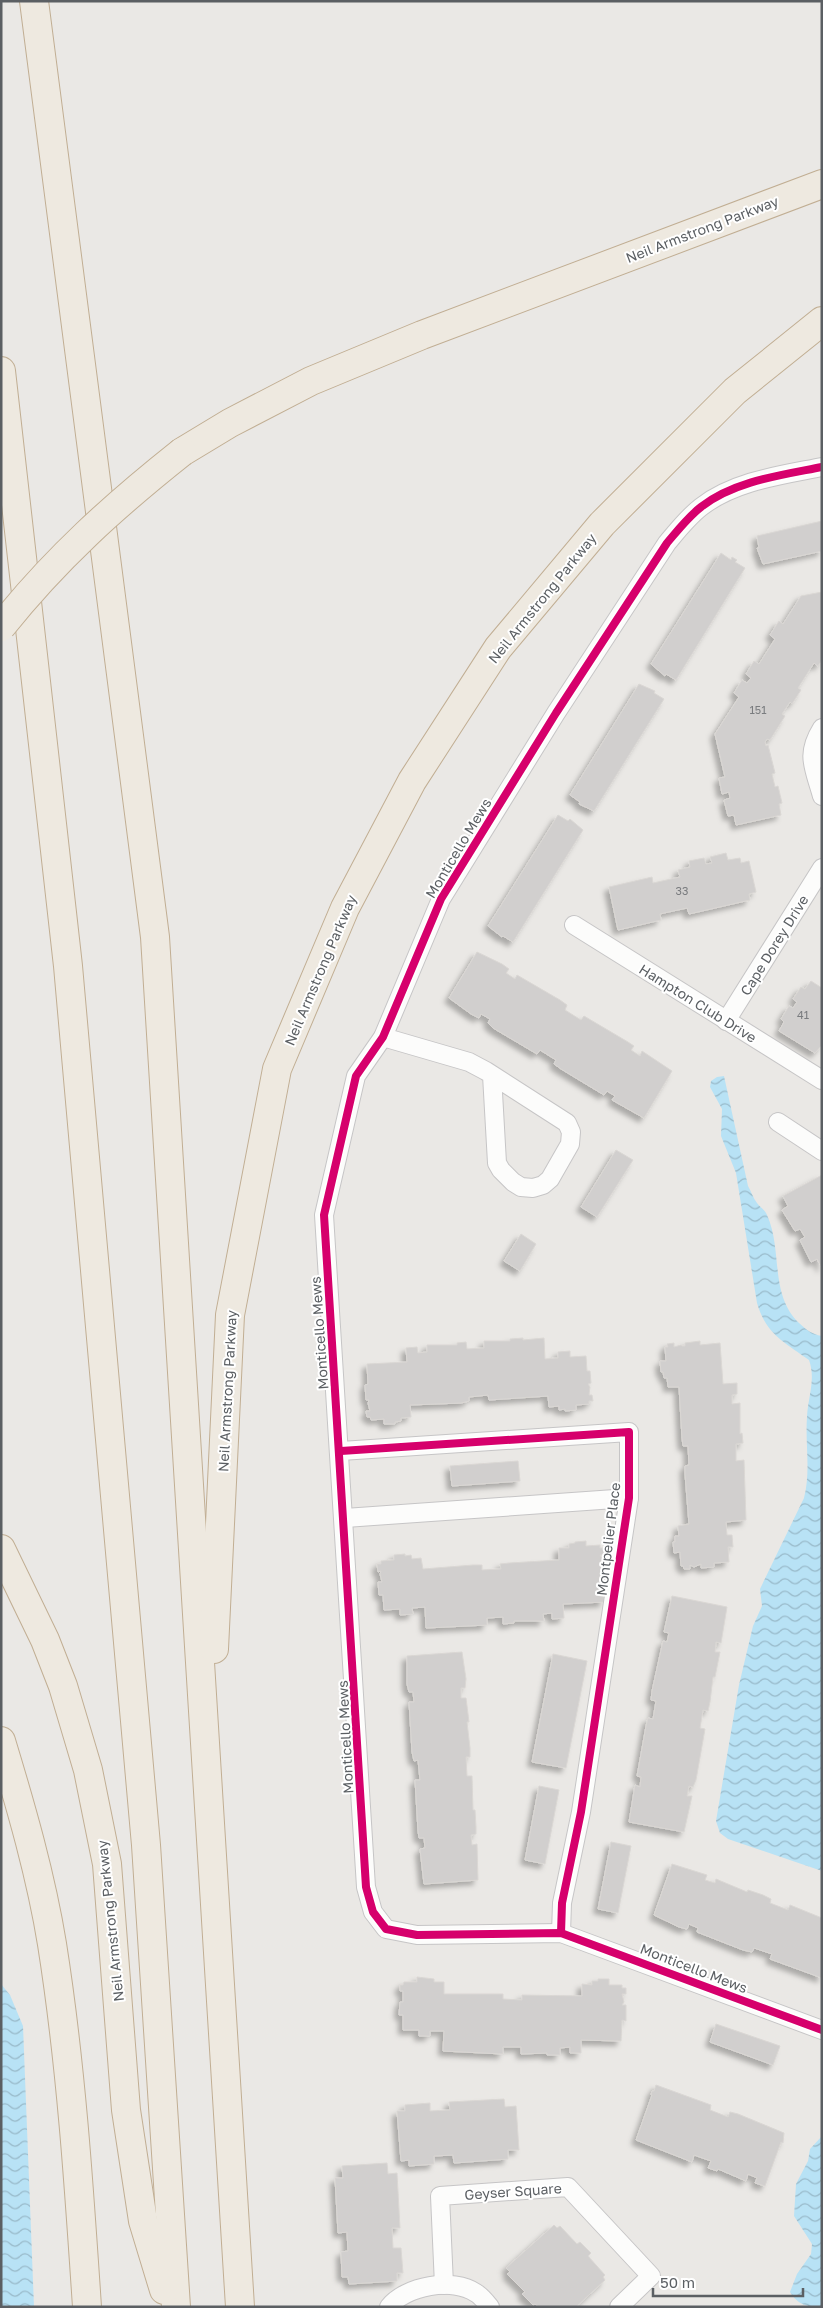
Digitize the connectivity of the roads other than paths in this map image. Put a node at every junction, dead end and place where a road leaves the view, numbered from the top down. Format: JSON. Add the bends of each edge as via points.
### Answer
{"nodes":[{"id":1,"x":34,"y":1,"type":"edge"},
{"id":2,"x":822,"y":184,"type":"edge"},
{"id":3,"x":822,"y":321,"type":"edge"},
{"id":4,"x":1,"y":370,"type":"edge"},
{"id":5,"x":822,"y":467,"type":"edge"},
{"id":6,"x":1,"y":626,"type":"edge"},
{"id":7,"x":822,"y":728,"type":"edge"},
{"id":8,"x":822,"y":796,"type":"edge"},
{"id":9,"x":822,"y":868,"type":"edge"},
{"id":10,"x":574,"y":925,"type":"dead end"},
{"id":11,"x":726,"y":1021,"type":"junction"},
{"id":12,"x":383,"y":1037,"type":"junction"},
{"id":13,"x":492,"y":1075,"type":"junction"},
{"id":14,"x":822,"y":1080,"type":"edge"},
{"id":15,"x":778,"y":1122,"type":"dead end"},
{"id":16,"x":822,"y":1151,"type":"edge"},
{"id":17,"x":341,"y":1452,"type":"junction"},
{"id":18,"x":629,"y":1498,"type":"junction"},
{"id":19,"x":345,"y":1518,"type":"junction"},
{"id":20,"x":1,"y":1548,"type":"edge"},
{"id":21,"x":1,"y":1741,"type":"edge"},
{"id":22,"x":207,"y":1786,"type":"junction"},
{"id":23,"x":561,"y":1933,"type":"junction"},
{"id":24,"x":822,"y":2030,"type":"edge"},
{"id":25,"x":444,"y":2285,"type":"junction"},
{"id":26,"x":87,"y":2307,"type":"edge"},
{"id":27,"x":169,"y":2307,"type":"edge"},
{"id":28,"x":176,"y":2307,"type":"edge"},
{"id":29,"x":240,"y":2307,"type":"edge"},
{"id":30,"x":389,"y":2307,"type":"edge"},
{"id":31,"x":490,"y":2307,"type":"edge"},
{"id":32,"x":619,"y":2307,"type":"edge"}],
"edges":[{"from":1,"to":22,"type":"highway","via":[[155,937]]},
{"from":2,"to":6,"type":"highway","name":"Neil Armstrong Parkway","bridge":true,"via":[[432,331],[320,377],[230,423],[182,452],[122,500],[70,548]]},
{"from":3,"to":22,"type":"highway","name":"Neil Armstrong Parkway","via":[[735,391],[602,524],[498,648],[412,781],[345,908],[277,1070],[230,1315]]},
{"from":4,"to":28,"type":"highway","via":[[68,966],[146,1845]]},
{"from":5,"to":12,"type":"street","name":"Monticello Mews","via":[[726,492],[703,505],[667,543],[556,712],[441,899]]},
{"from":7,"to":8,"type":"street","via":[[811,753]]},
{"from":9,"to":11,"type":"street","name":"Cape Dorey Drive"},
{"from":10,"to":11,"type":"street","name":"Hampton Club Drive"},
{"from":11,"to":14,"type":"street","name":"Hampton Club Drive"},
{"from":12,"to":13,"type":"street","via":[[468,1062]]},
{"from":12,"to":17,"type":"street","name":"Monticello Mews","via":[[356,1076],[324,1215]]},
{"from":13,"to":13,"type":"street","via":[[567,1123],[571,1132],[570,1144],[550,1179],[543,1185],[533,1188],[521,1186],[506,1177],[497,1163]]},
{"from":15,"to":16,"type":"street"},
{"from":17,"to":18,"type":"street","name":"Montpelier Place","via":[[629,1432]]},
{"from":17,"to":19,"type":"street","name":"Monticello Mews"},
{"from":18,"to":19,"type":"street"},
{"from":18,"to":23,"type":"street","name":"Montpelier Place","via":[[581,1812],[562,1903]]},
{"from":19,"to":23,"type":"street","name":"Monticello Mews","via":[[366,1887],[373,1912],[386,1929],[416,1934]]},
{"from":20,"to":27,"type":"highway","name":"Neil Armstrong Parkway","via":[[45,1640],[63,1686],[88,1770],[107,1864],[126,2110],[143,2221]]},
{"from":21,"to":26,"type":"highway","via":[[31,1849],[52,1942],[66,2046]]},
{"from":22,"to":29,"type":"highway"},
{"from":23,"to":24,"type":"street","name":"Monticello Mews"},
{"from":25,"to":30,"type":"street","via":[[414,2288],[395,2299]]},
{"from":25,"to":31,"type":"street","via":[[476,2292]]},
{"from":25,"to":32,"type":"street","name":"Geyser Square","via":[[440,2196],[568,2187],[651,2276]]}]}
